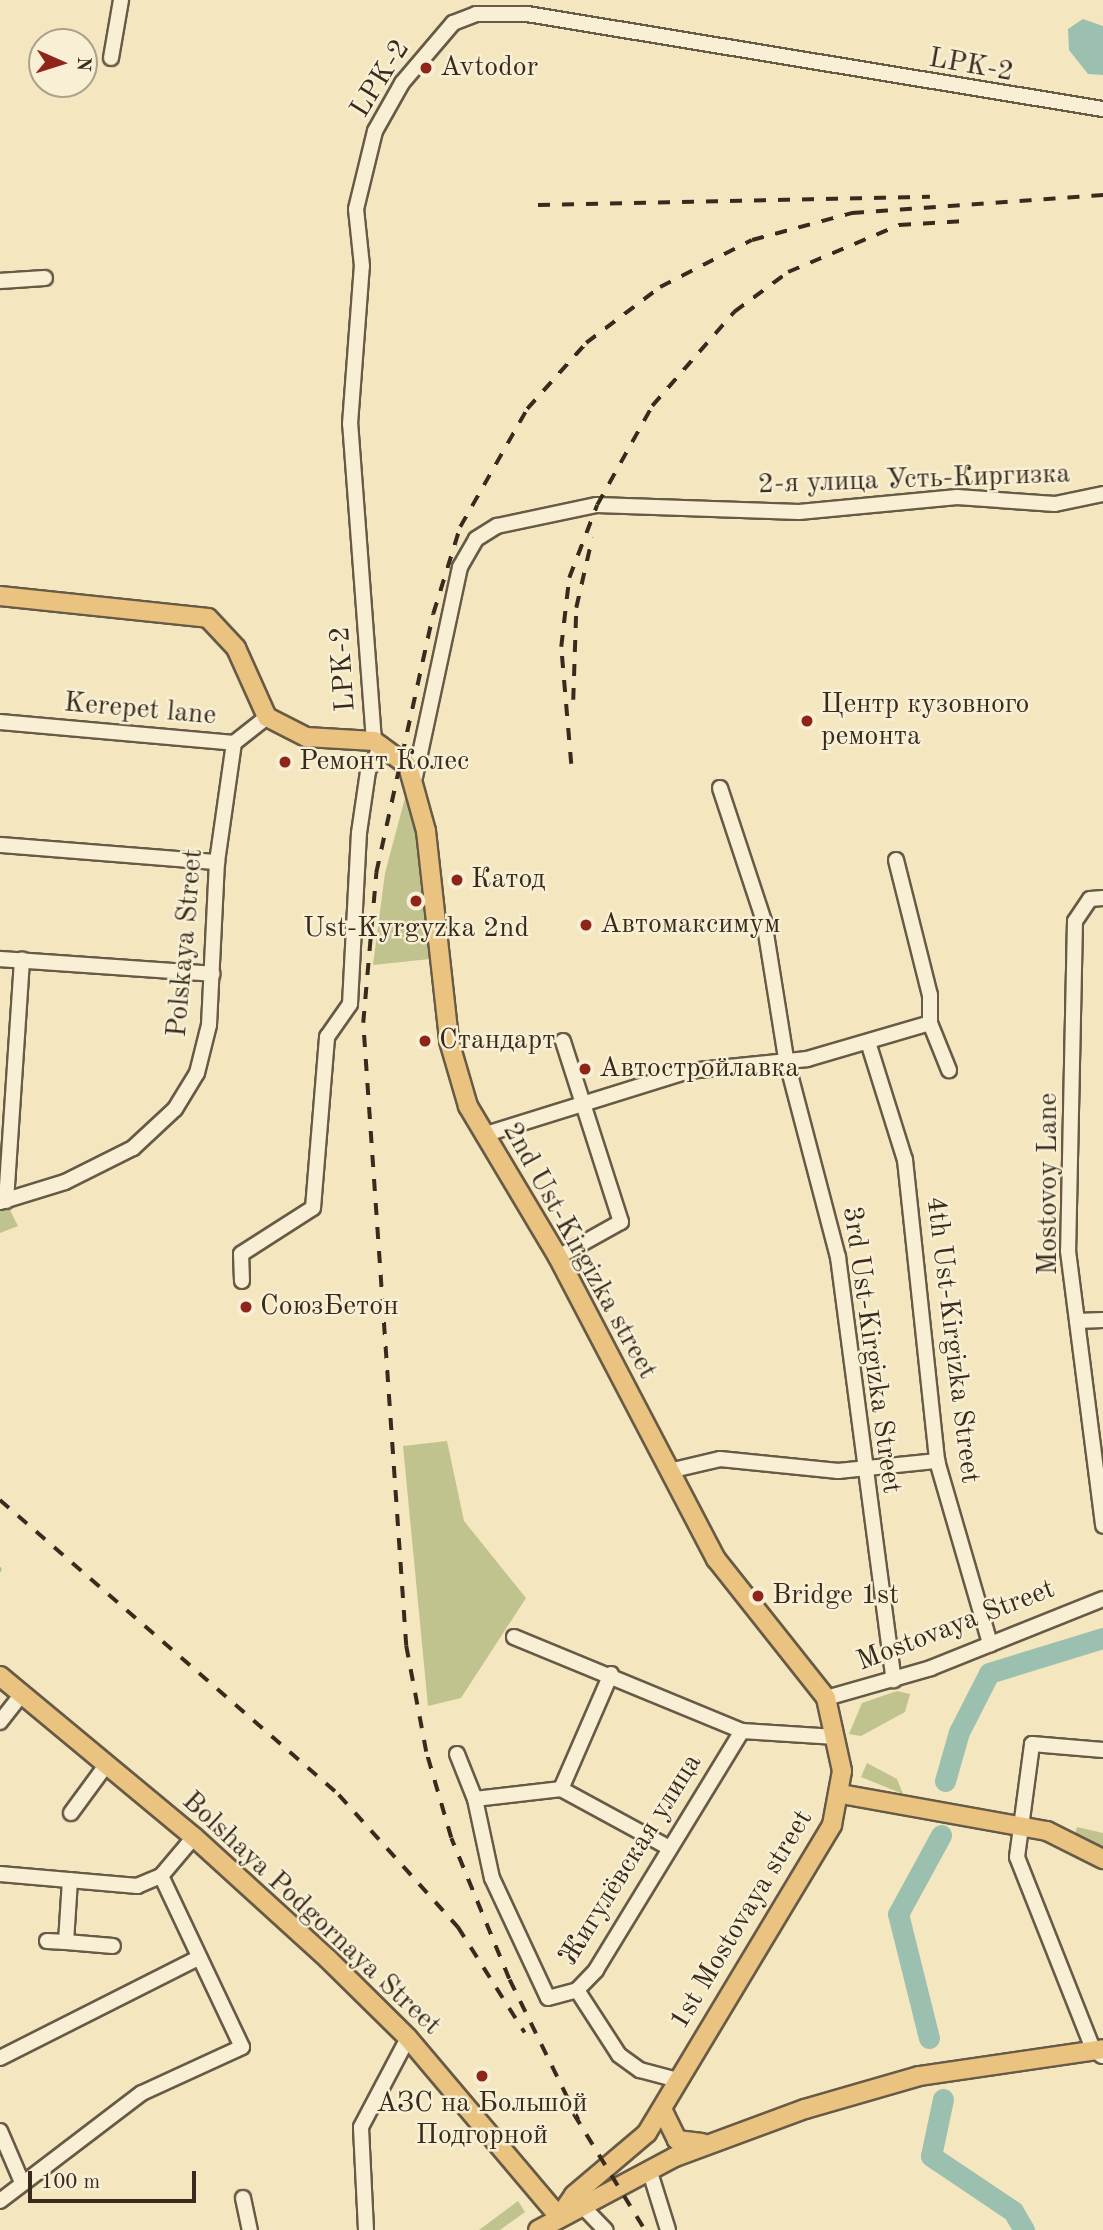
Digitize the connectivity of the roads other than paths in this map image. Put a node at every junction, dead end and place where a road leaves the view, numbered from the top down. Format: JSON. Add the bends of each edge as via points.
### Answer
{"nodes":[{"id":1,"x":121,"y":0,"type":"edge"},
{"id":2,"x":111,"y":58,"type":"dead end"},
{"id":3,"x":1103,"y":109,"type":"edge"},
{"id":4,"x":46,"y":278,"type":"dead end"},
{"id":5,"x":0,"y":281,"type":"edge"},
{"id":6,"x":1103,"y":494,"type":"edge"},
{"id":7,"x":0,"y":596,"type":"edge"},
{"id":8,"x":263,"y":711,"type":"junction"},
{"id":9,"x":0,"y":722,"type":"edge"},
{"id":10,"x":234,"y":743,"type":"junction"},
{"id":11,"x":378,"y":743,"type":"junction"},
{"id":12,"x":415,"y":777,"type":"junction"},
{"id":13,"x":720,"y":788,"type":"dead end"},
{"id":14,"x":0,"y":845,"type":"edge"},
{"id":15,"x":897,"y":860,"type":"dead end"},
{"id":16,"x":217,"y":862,"type":"junction"},
{"id":17,"x":1103,"y":898,"type":"edge"},
{"id":18,"x":0,"y":958,"type":"edge"},
{"id":19,"x":22,"y":960,"type":"junction"},
{"id":20,"x":212,"y":974,"type":"junction"},
{"id":21,"x":930,"y":1023,"type":"junction"},
{"id":22,"x":563,"y":1041,"type":"dead end"},
{"id":23,"x":868,"y":1042,"type":"junction"},
{"id":24,"x":786,"y":1059,"type":"junction"},
{"id":25,"x":949,"y":1070,"type":"dead end"},
{"id":26,"x":6,"y":1078,"type":"edge"},
{"id":27,"x":582,"y":1103,"type":"junction"},
{"id":28,"x":484,"y":1135,"type":"junction"},
{"id":29,"x":3,"y":1201,"type":"edge"},
{"id":30,"x":558,"y":1257,"type":"junction"},
{"id":31,"x":243,"y":1281,"type":"dead end"},
{"id":32,"x":1103,"y":1320,"type":"edge"},
{"id":33,"x":1077,"y":1321,"type":"junction"},
{"id":34,"x":937,"y":1461,"type":"junction"},
{"id":35,"x":669,"y":1471,"type":"junction"},
{"id":36,"x":862,"y":1471,"type":"junction"},
{"id":37,"x":1103,"y":1526,"type":"edge"},
{"id":38,"x":1103,"y":1599,"type":"edge"},
{"id":39,"x":514,"y":1637,"type":"dead end"},
{"id":40,"x":990,"y":1644,"type":"junction"},
{"id":41,"x":611,"y":1674,"type":"junction"},
{"id":42,"x":0,"y":1676,"type":"edge"},
{"id":43,"x":894,"y":1680,"type":"junction"},
{"id":44,"x":21,"y":1695,"type":"junction"},
{"id":45,"x":826,"y":1698,"type":"junction"},
{"id":46,"x":0,"y":1722,"type":"edge"},
{"id":47,"x":742,"y":1731,"type":"junction"},
{"id":48,"x":836,"y":1737,"type":"junction"},
{"id":49,"x":1103,"y":1750,"type":"edge"},
{"id":50,"x":457,"y":1754,"type":"dead end"},
{"id":51,"x":107,"y":1764,"type":"junction"},
{"id":52,"x":561,"y":1789,"type":"junction"},
{"id":53,"x":841,"y":1794,"type":"junction"},
{"id":54,"x":475,"y":1798,"type":"junction"},
{"id":55,"x":71,"y":1813,"type":"dead end"},
{"id":56,"x":1021,"y":1825,"type":"junction"},
{"id":57,"x":194,"y":1837,"type":"junction"},
{"id":58,"x":668,"y":1847,"type":"junction"},
{"id":59,"x":1103,"y":1859,"type":"edge"},
{"id":60,"x":0,"y":1874,"type":"edge"},
{"id":61,"x":161,"y":1876,"type":"junction"},
{"id":62,"x":69,"y":1880,"type":"junction"},
{"id":63,"x":47,"y":1941,"type":"dead end"},
{"id":64,"x":66,"y":1942,"type":"junction"},
{"id":65,"x":113,"y":1946,"type":"dead end"},
{"id":66,"x":198,"y":1958,"type":"junction"},
{"id":67,"x":577,"y":1990,"type":"junction"},
{"id":68,"x":408,"y":2038,"type":"junction"},
{"id":69,"x":1100,"y":2052,"type":"edge"},
{"id":70,"x":0,"y":2058,"type":"edge"},
{"id":71,"x":677,"y":2080,"type":"junction"},
{"id":72,"x":662,"y":2109,"type":"junction"},
{"id":73,"x":0,"y":2131,"type":"edge"},
{"id":74,"x":706,"y":2143,"type":"junction"},
{"id":75,"x":649,"y":2169,"type":"junction"},
{"id":76,"x":20,"y":2180,"type":"junction"},
{"id":77,"x":243,"y":2198,"type":"dead end"},
{"id":78,"x":0,"y":2202,"type":"edge"},
{"id":79,"x":586,"y":2210,"type":"junction"},
{"id":80,"x":559,"y":2217,"type":"junction"},
{"id":81,"x":250,"y":2230,"type":"edge"},
{"id":82,"x":366,"y":2230,"type":"edge"},
{"id":83,"x":538,"y":2230,"type":"edge"},
{"id":84,"x":605,"y":2230,"type":"edge"},
{"id":85,"x":668,"y":2230,"type":"edge"}],
"edges":[{"from":1,"to":2,"type":"street"},
{"from":3,"to":11,"type":"street","name":"LPK-2","via":[[527,14],[476,14],[453,23],[402,83],[375,131],[356,209],[362,266],[350,424]]},
{"from":4,"to":5,"type":"street"},
{"from":6,"to":12,"type":"street","name":"2-я улица Усть-Киргизка","via":[[1055,504],[957,497],[799,512],[597,505],[497,526],[475,539],[460,567]]},
{"from":7,"to":8,"type":"main road","via":[[208,618],[236,648]]},
{"from":8,"to":10,"type":"street","name":"Kerepet lane"},
{"from":8,"to":11,"type":"main road","via":[[306,737]]},
{"from":9,"to":10,"type":"street","name":"Kerepet lane"},
{"from":10,"to":16,"type":"street","name":"Polskaya Street"},
{"from":11,"to":12,"type":"main road"},
{"from":11,"to":31,"type":"street","via":[[366,780],[350,1004],[327,1037],[313,1208],[241,1254]]},
{"from":12,"to":28,"type":"main road","name":"2nd Ust-Kirgizka street","via":[[449,1041],[458,1081]]},
{"from":13,"to":24,"type":"street","name":"3rd Ust-Kirgizka Street","via":[[764,921]]},
{"from":14,"to":16,"type":"street"},
{"from":15,"to":21,"type":"street","via":[[930,995]]},
{"from":16,"to":20,"type":"street","name":"Polskaya Street"},
{"from":17,"to":33,"type":"street","name":"Mostovoy Lane","via":[[1090,900],[1075,921],[1068,1251]]},
{"from":18,"to":19,"type":"street"},
{"from":19,"to":20,"type":"street"},
{"from":19,"to":26,"type":"street"},
{"from":20,"to":29,"type":"street","name":"Polskaya Street","via":[[197,1073],[175,1109],[133,1148],[65,1182]]},
{"from":21,"to":23,"type":"street"},
{"from":21,"to":25,"type":"street"},
{"from":22,"to":27,"type":"street"},
{"from":23,"to":24,"type":"street"},
{"from":23,"to":34,"type":"street","name":"4th Ust-Kirgizka Street","via":[[905,1160]]},
{"from":24,"to":27,"type":"street","via":[[689,1071]]},
{"from":24,"to":36,"type":"street","name":"3rd Ust-Kirgizka Street","via":[[838,1257]]},
{"from":26,"to":29,"type":"street"},
{"from":27,"to":28,"type":"street"},
{"from":27,"to":30,"type":"street","via":[[621,1222]]},
{"from":28,"to":30,"type":"main road","name":"2nd Ust-Kirgizka street"},
{"from":30,"to":35,"type":"main road","name":"2nd Ust-Kirgizka street"},
{"from":32,"to":33,"type":"street"},
{"from":33,"to":37,"type":"street","name":"Mostovoy Lane"},
{"from":34,"to":36,"type":"street"},
{"from":34,"to":40,"type":"street","name":"4th Ust-Kirgizka Street"},
{"from":35,"to":36,"type":"street","via":[[720,1459]]},
{"from":35,"to":45,"type":"main road","name":"2nd Ust-Kirgizka street","via":[[732,1584]]},
{"from":36,"to":43,"type":"street","name":"3rd Ust-Kirgizka Street"},
{"from":38,"to":40,"type":"street","name":"Mostovaya Street"},
{"from":39,"to":41,"type":"street"},
{"from":40,"to":43,"type":"street","name":"Mostovaya Street"},
{"from":41,"to":47,"type":"street"},
{"from":41,"to":52,"type":"street"},
{"from":42,"to":44,"type":"main road","name":"Bolshaya Podgornaya Street"},
{"from":43,"to":45,"type":"street","name":"Mostovaya Street"},
{"from":44,"to":46,"type":"street"},
{"from":44,"to":51,"type":"main road","name":"Bolshaya Podgornaya Street"},
{"from":45,"to":48,"type":"main road","name":"1st Mostovaya street"},
{"from":47,"to":48,"type":"street"},
{"from":47,"to":58,"type":"street","name":"Жигулёвская улица"},
{"from":48,"to":53,"type":"main road","name":"1st Mostovaya street"},
{"from":49,"to":56,"type":"street","via":[[1032,1744]]},
{"from":50,"to":54,"type":"street"},
{"from":51,"to":55,"type":"street"},
{"from":51,"to":57,"type":"main road","name":"Bolshaya Podgornaya Street"},
{"from":52,"to":54,"type":"street"},
{"from":52,"to":58,"type":"street"},
{"from":53,"to":56,"type":"main road"},
{"from":53,"to":71,"type":"main road","name":"1st Mostovaya street","via":[[832,1825]]},
{"from":54,"to":67,"type":"street","name":"Жигулёвская улица","via":[[492,1878],[548,1998]]},
{"from":56,"to":59,"type":"main road"},
{"from":56,"to":69,"type":"street","via":[[1017,1857]]},
{"from":57,"to":61,"type":"street"},
{"from":57,"to":68,"type":"main road","name":"Bolshaya Podgornaya Street"},
{"from":58,"to":67,"type":"street","name":"Жигулёвская улица","via":[[596,1970]]},
{"from":60,"to":62,"type":"street"},
{"from":61,"to":62,"type":"street","via":[[137,1886]]},
{"from":61,"to":66,"type":"street"},
{"from":62,"to":64,"type":"street"},
{"from":63,"to":64,"type":"street"},
{"from":64,"to":65,"type":"street"},
{"from":66,"to":70,"type":"street"},
{"from":66,"to":76,"type":"street","via":[[242,2047],[142,2092]]},
{"from":67,"to":71,"type":"street","via":[[619,2055],[640,2070]]},
{"from":68,"to":80,"type":"main road","name":"Bolshaya Podgornaya Street"},
{"from":68,"to":82,"type":"street","via":[[361,2127]]},
{"from":69,"to":74,"type":"main road","via":[[919,2076]]},
{"from":71,"to":72,"type":"main road","name":"1st Mostovaya street"},
{"from":72,"to":74,"type":"main road","via":[[677,2140]]},
{"from":72,"to":80,"type":"main road","name":"1st Mostovaya street","via":[[630,2152],[574,2195]]},
{"from":73,"to":76,"type":"street"},
{"from":74,"to":75,"type":"main road"},
{"from":75,"to":79,"type":"main road"},
{"from":75,"to":85,"type":"street"},
{"from":76,"to":78,"type":"street"},
{"from":77,"to":81,"type":"street"},
{"from":79,"to":80,"type":"main road"},
{"from":79,"to":84,"type":"street"},
{"from":80,"to":83,"type":"main road"}]}
